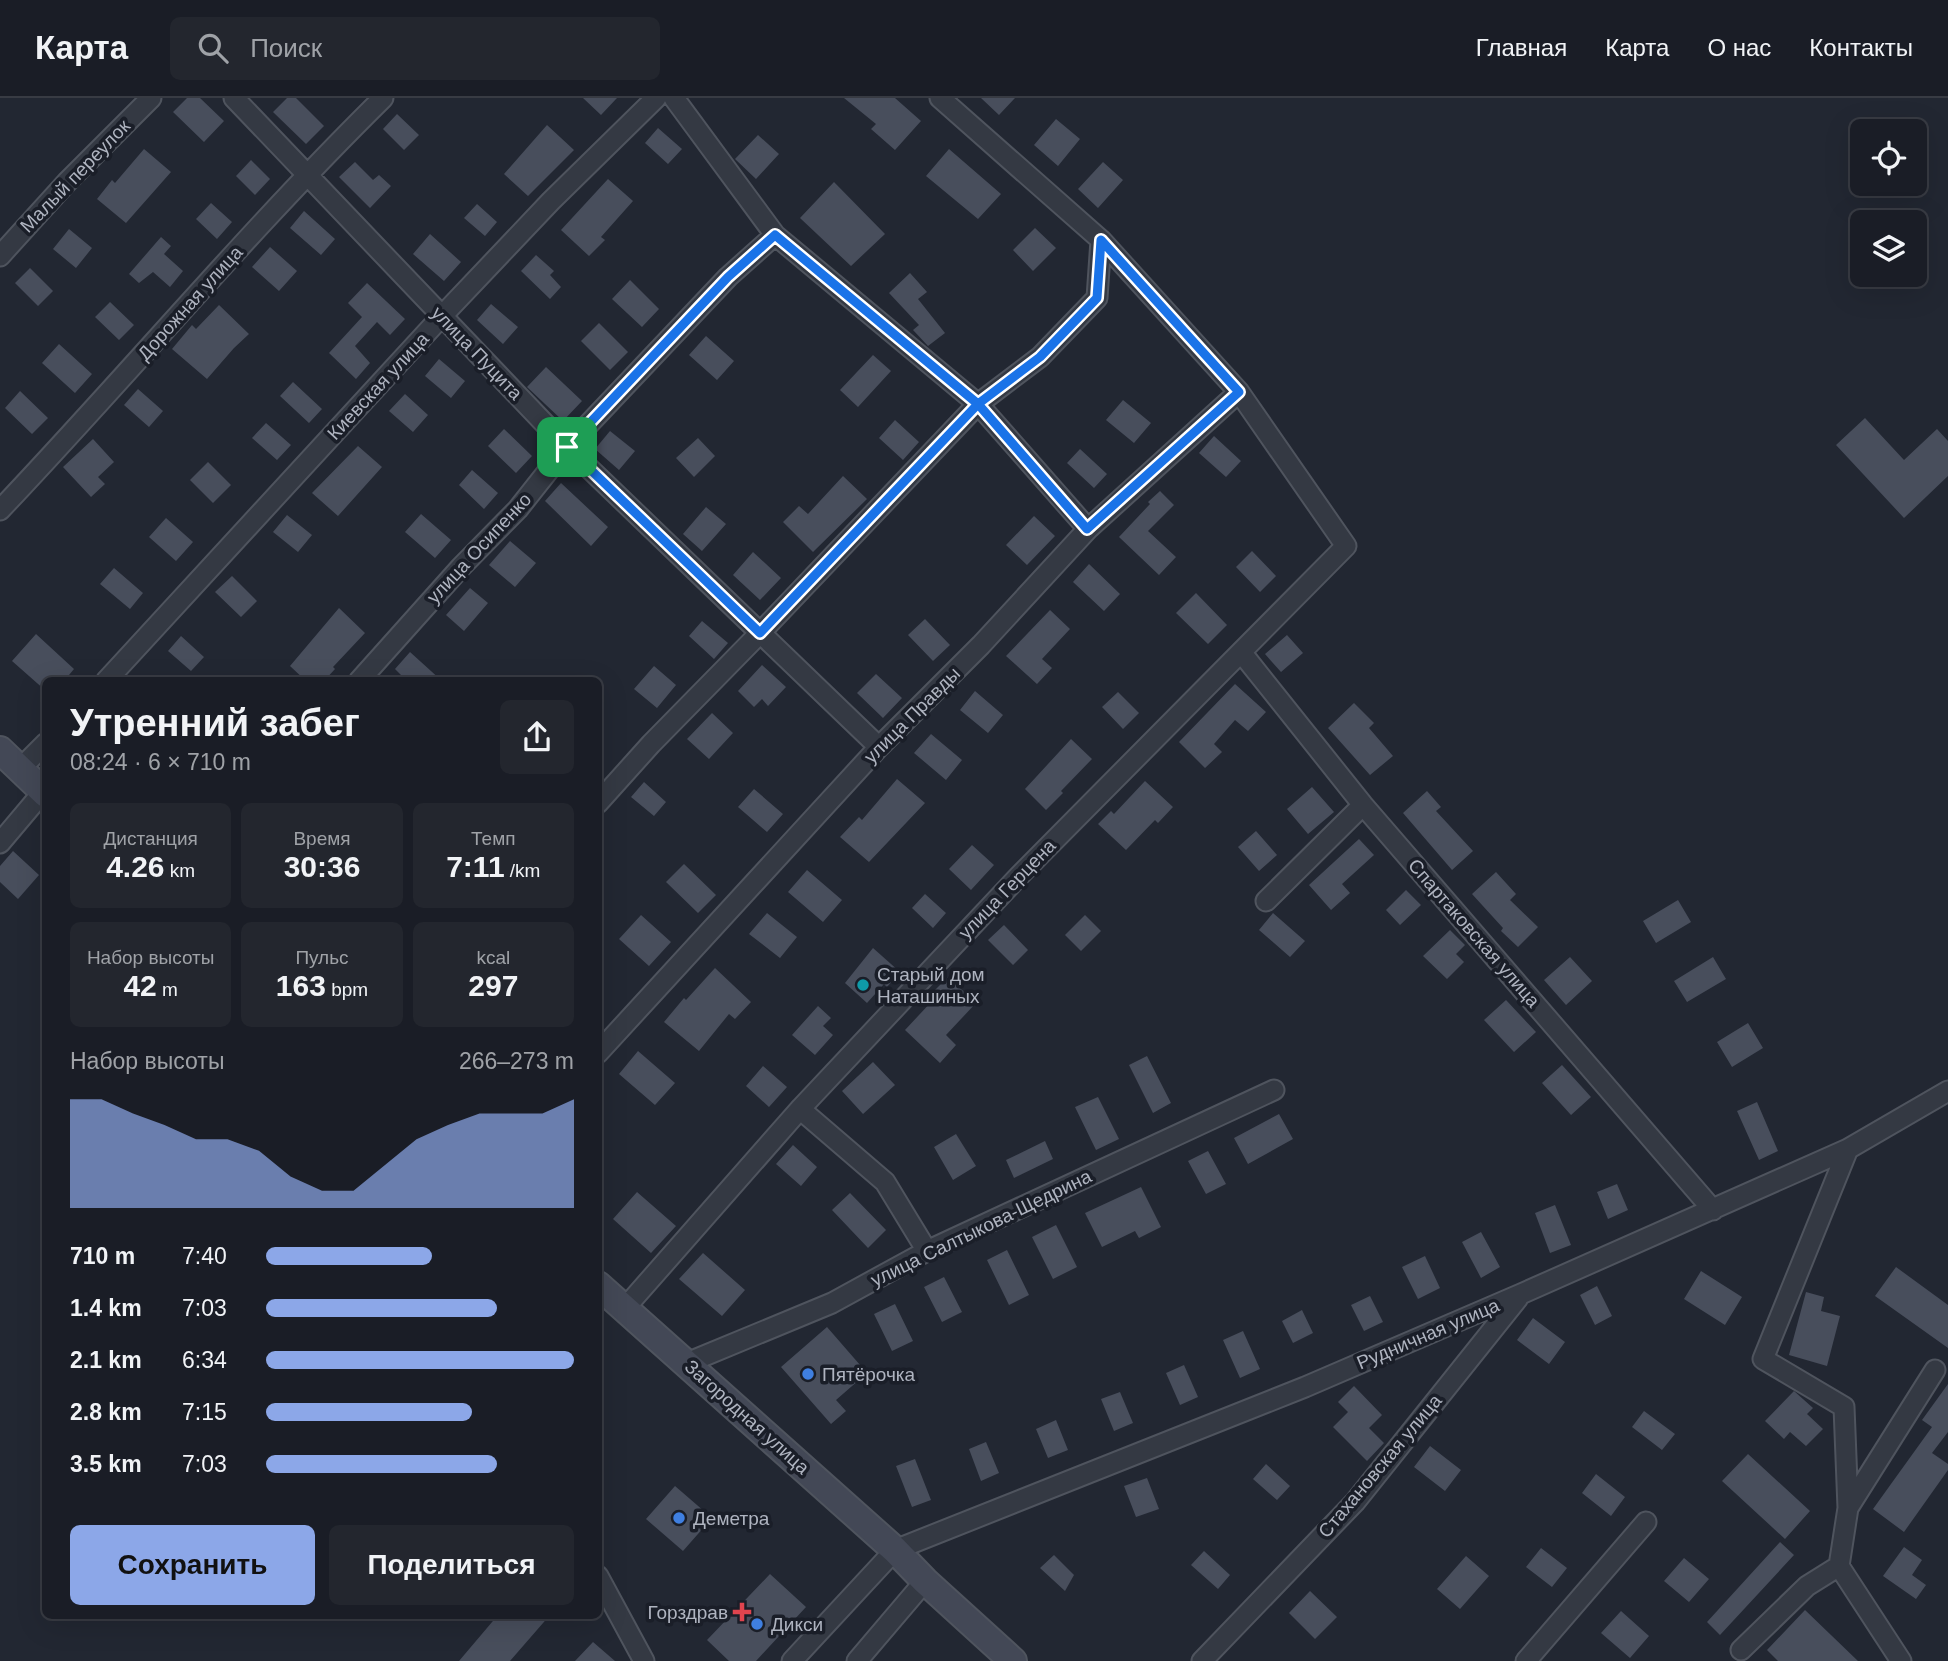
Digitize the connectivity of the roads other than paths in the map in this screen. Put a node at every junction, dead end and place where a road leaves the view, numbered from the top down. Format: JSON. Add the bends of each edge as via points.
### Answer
{"nodes":[{"id":1,"x":151,"y":98,"type":"edge"},
{"id":2,"x":234,"y":98,"type":"edge"},
{"id":3,"x":383,"y":98,"type":"edge"},
{"id":4,"x":656,"y":98,"type":"edge"},
{"id":5,"x":674,"y":98,"type":"edge"},
{"id":6,"x":940,"y":98,"type":"edge"},
{"id":7,"x":307,"y":173,"type":"junction"},
{"id":8,"x":775,"y":235,"type":"junction"},
{"id":9,"x":1101,"y":240,"type":"junction"},
{"id":10,"x":0,"y":256,"type":"edge"},
{"id":11,"x":441,"y":317,"type":"junction"},
{"id":12,"x":1239,"y":392,"type":"junction"},
{"id":13,"x":978,"y":404,"type":"junction"},
{"id":14,"x":567,"y":447,"type":"junction"},
{"id":15,"x":0,"y":510,"type":"edge"},
{"id":16,"x":1087,"y":529,"type":"junction"},
{"id":17,"x":760,"y":633,"type":"junction"},
{"id":18,"x":1241,"y":652,"type":"junction"},
{"id":19,"x":110,"y":677,"type":"edge"},
{"id":20,"x":363,"y":677,"type":"edge"},
{"id":21,"x":42,"y":747,"type":"edge"},
{"id":22,"x":878,"y":747,"type":"junction"},
{"id":23,"x":0,"y":750,"type":"edge"},
{"id":24,"x":20,"y":769,"type":"junction"},
{"id":25,"x":42,"y":791,"type":"edge"},
{"id":26,"x":42,"y":795,"type":"edge"},
{"id":27,"x":602,"y":799,"type":"edge"},
{"id":28,"x":1363,"y":805,"type":"junction"},
{"id":29,"x":0,"y":843,"type":"edge"},
{"id":30,"x":1266,"y":901,"type":"dead end"},
{"id":31,"x":602,"y":1049,"type":"edge"},
{"id":32,"x":1274,"y":1090,"type":"dead end"},
{"id":33,"x":1948,"y":1091,"type":"edge"},
{"id":34,"x":800,"y":1109,"type":"junction"},
{"id":35,"x":1848,"y":1149,"type":"junction"},
{"id":36,"x":1713,"y":1210,"type":"junction"},
{"id":37,"x":927,"y":1251,"type":"junction"},
{"id":38,"x":602,"y":1288,"type":"edge"},
{"id":39,"x":1521,"y":1294,"type":"junction"},
{"id":40,"x":625,"y":1308,"type":"junction"},
{"id":41,"x":687,"y":1363,"type":"junction"},
{"id":42,"x":1935,"y":1370,"type":"dead end"},
{"id":43,"x":1848,"y":1508,"type":"junction"},
{"id":44,"x":1646,"y":1522,"type":"dead end"},
{"id":45,"x":895,"y":1550,"type":"junction"},
{"id":46,"x":1839,"y":1566,"type":"junction"},
{"id":47,"x":925,"y":1581,"type":"junction"},
{"id":48,"x":602,"y":1583,"type":"edge"},
{"id":49,"x":1741,"y":1650,"type":"dead end"},
{"id":50,"x":644,"y":1661,"type":"edge"},
{"id":51,"x":792,"y":1661,"type":"edge"},
{"id":52,"x":857,"y":1661,"type":"edge"},
{"id":53,"x":1013,"y":1661,"type":"edge"},
{"id":54,"x":1202,"y":1661,"type":"edge"},
{"id":55,"x":1526,"y":1661,"type":"edge"},
{"id":56,"x":1901,"y":1661,"type":"edge"}],
"edges":[{"from":1,"to":10,"type":"street","name":"Малый переулок"},
{"from":2,"to":7,"type":"street","name":"улица Пуцита"},
{"from":3,"to":7,"type":"street","name":"Дорожная улица"},
{"from":4,"to":11,"type":"street","name":"Киевская улица"},
{"from":5,"to":8,"type":"street"},
{"from":6,"to":9,"type":"street"},
{"from":7,"to":11,"type":"street","name":"улица Пуцита"},
{"from":7,"to":15,"type":"street","name":"Дорожная улица"},
{"from":8,"to":13,"type":"street"},
{"from":8,"to":14,"type":"street","name":"улица Осипенко","via":[[728,277]]},
{"from":9,"to":12,"type":"street"},
{"from":9,"to":13,"type":"street","via":[[1097,298],[1040,357]]},
{"from":11,"to":14,"type":"street","name":"улица Пуцита"},
{"from":11,"to":19,"type":"street","name":"Киевская улица"},
{"from":12,"to":16,"type":"street","name":"улица Правды"},
{"from":12,"to":18,"type":"street","name":"улица Герцена","via":[[1346,546]]},
{"from":13,"to":16,"type":"street"},
{"from":13,"to":17,"type":"street"},
{"from":14,"to":17,"type":"street","name":"улица Пуцита"},
{"from":14,"to":20,"type":"street","name":"улица Осипенко","via":[[518,509]]},
{"from":16,"to":22,"type":"street","name":"улица Правды","via":[[981,645]]},
{"from":17,"to":22,"type":"street","name":"улица Пуцита"},
{"from":17,"to":27,"type":"street"},
{"from":18,"to":28,"type":"street","name":"Спартаковская улица"},
{"from":18,"to":34,"type":"street","name":"улица Герцена","via":[[1018,877]]},
{"from":21,"to":24,"type":"street"},
{"from":22,"to":31,"type":"street","name":"улица Правды"},
{"from":23,"to":24,"type":"street"},
{"from":24,"to":25,"type":"street"},
{"from":26,"to":29,"type":"street"},
{"from":28,"to":30,"type":"street"},
{"from":28,"to":36,"type":"street","name":"Спартаковская улица"},
{"from":32,"to":37,"type":"street","name":"улица Салтыкова-Щедрина"},
{"from":33,"to":35,"type":"street","name":"Рудничная улица"},
{"from":34,"to":37,"type":"street","via":[[885,1182]]},
{"from":34,"to":40,"type":"street","name":"улица Герцена"},
{"from":35,"to":36,"type":"street","name":"Рудничная улица"},
{"from":35,"to":43,"type":"street","via":[[1763,1359],[1844,1407]]},
{"from":36,"to":39,"type":"street","name":"Рудничная улица"},
{"from":37,"to":41,"type":"street","name":"улица Салтыкова-Щедрина","via":[[832,1303]]},
{"from":38,"to":40,"type":"street","name":"Загородная улица"},
{"from":39,"to":45,"type":"street","name":"Рудничная улица","via":[[1293,1392]]},
{"from":39,"to":54,"type":"street","name":"Стахановская улица","via":[[1355,1502]]},
{"from":40,"to":41,"type":"street","name":"Загородная улица"},
{"from":41,"to":45,"type":"street","name":"Загородная улица"},
{"from":42,"to":43,"type":"street"},
{"from":43,"to":46,"type":"street"},
{"from":44,"to":55,"type":"street"},
{"from":45,"to":47,"type":"street","name":"Загородная улица"},
{"from":45,"to":51,"type":"street"},
{"from":46,"to":49,"type":"street","via":[[1807,1586]]},
{"from":46,"to":56,"type":"street"},
{"from":47,"to":52,"type":"street"},
{"from":47,"to":53,"type":"street","name":"Загородная улица"},
{"from":48,"to":50,"type":"street"}]}
